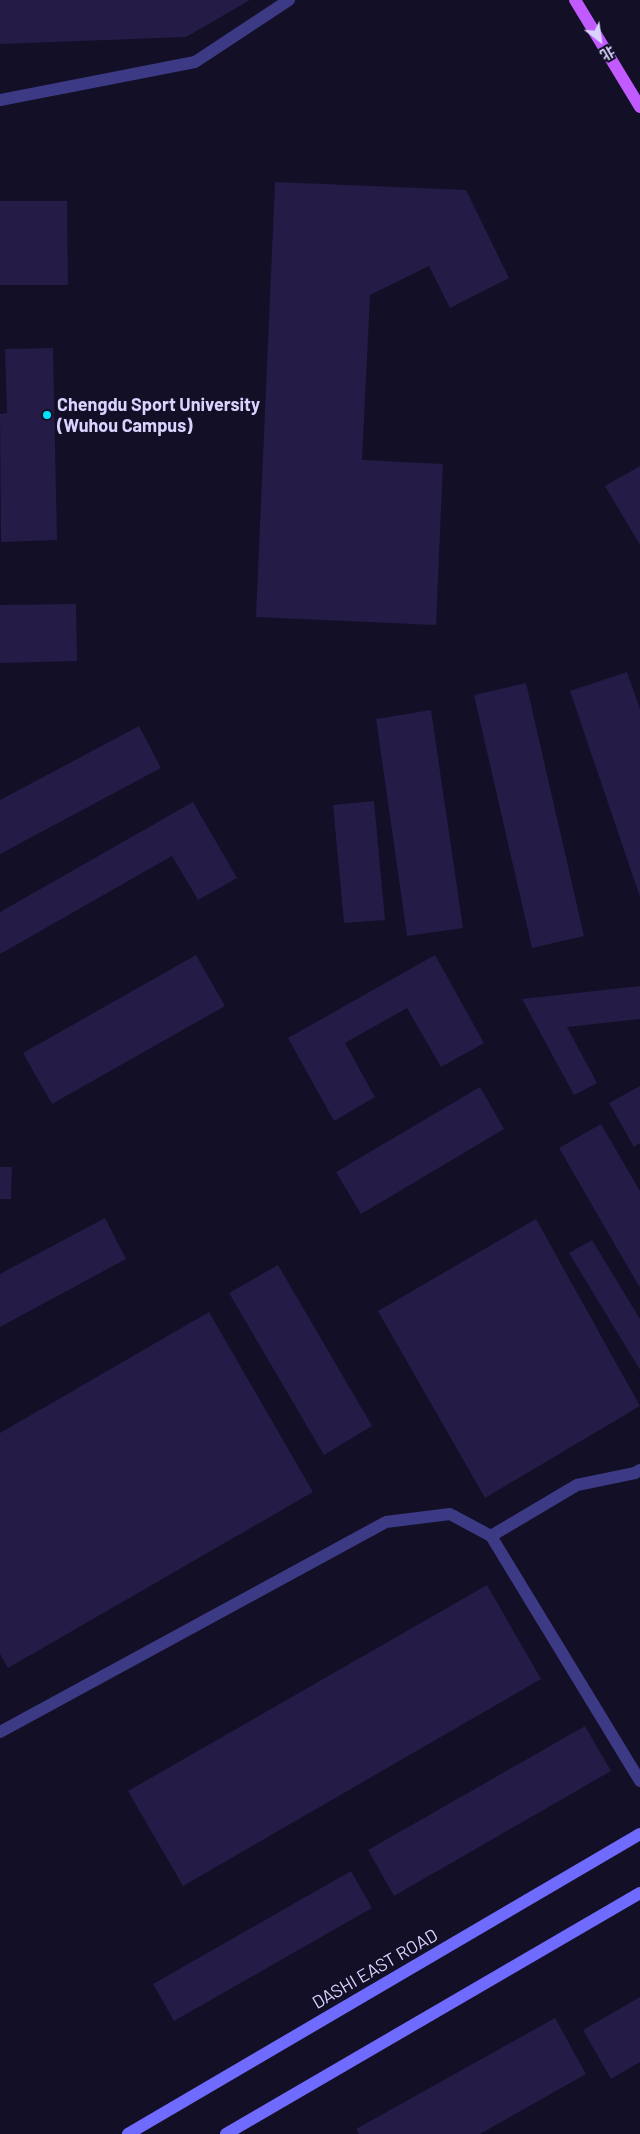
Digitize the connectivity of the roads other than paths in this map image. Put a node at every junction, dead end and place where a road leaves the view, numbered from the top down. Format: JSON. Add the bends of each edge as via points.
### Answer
{"nodes":[{"id":1,"x":289,"y":0,"type":"edge"},
{"id":2,"x":575,"y":0,"type":"edge"},
{"id":3,"x":0,"y":100,"type":"edge"},
{"id":4,"x":640,"y":106,"type":"edge"},
{"id":5,"x":640,"y":1470,"type":"edge"},
{"id":6,"x":491,"y":1536,"type":"junction"},
{"id":7,"x":0,"y":1732,"type":"edge"},
{"id":8,"x":640,"y":1781,"type":"edge"},
{"id":9,"x":640,"y":1834,"type":"edge"},
{"id":10,"x":640,"y":1893,"type":"edge"},
{"id":11,"x":128,"y":2134,"type":"edge"},
{"id":12,"x":226,"y":2134,"type":"edge"}],
"edges":[{"from":1,"to":3,"type":"lane","via":[[195,62]]},
{"from":2,"to":4,"type":"main road"},
{"from":5,"to":6,"type":"lane","via":[[577,1485]]},
{"from":6,"to":7,"type":"lane","via":[[450,1514],[386,1522]]},
{"from":6,"to":8,"type":"lane"},
{"from":9,"to":11,"type":"main road","name":"DASHI EAST ROAD"},
{"from":10,"to":12,"type":"main road"}]}
